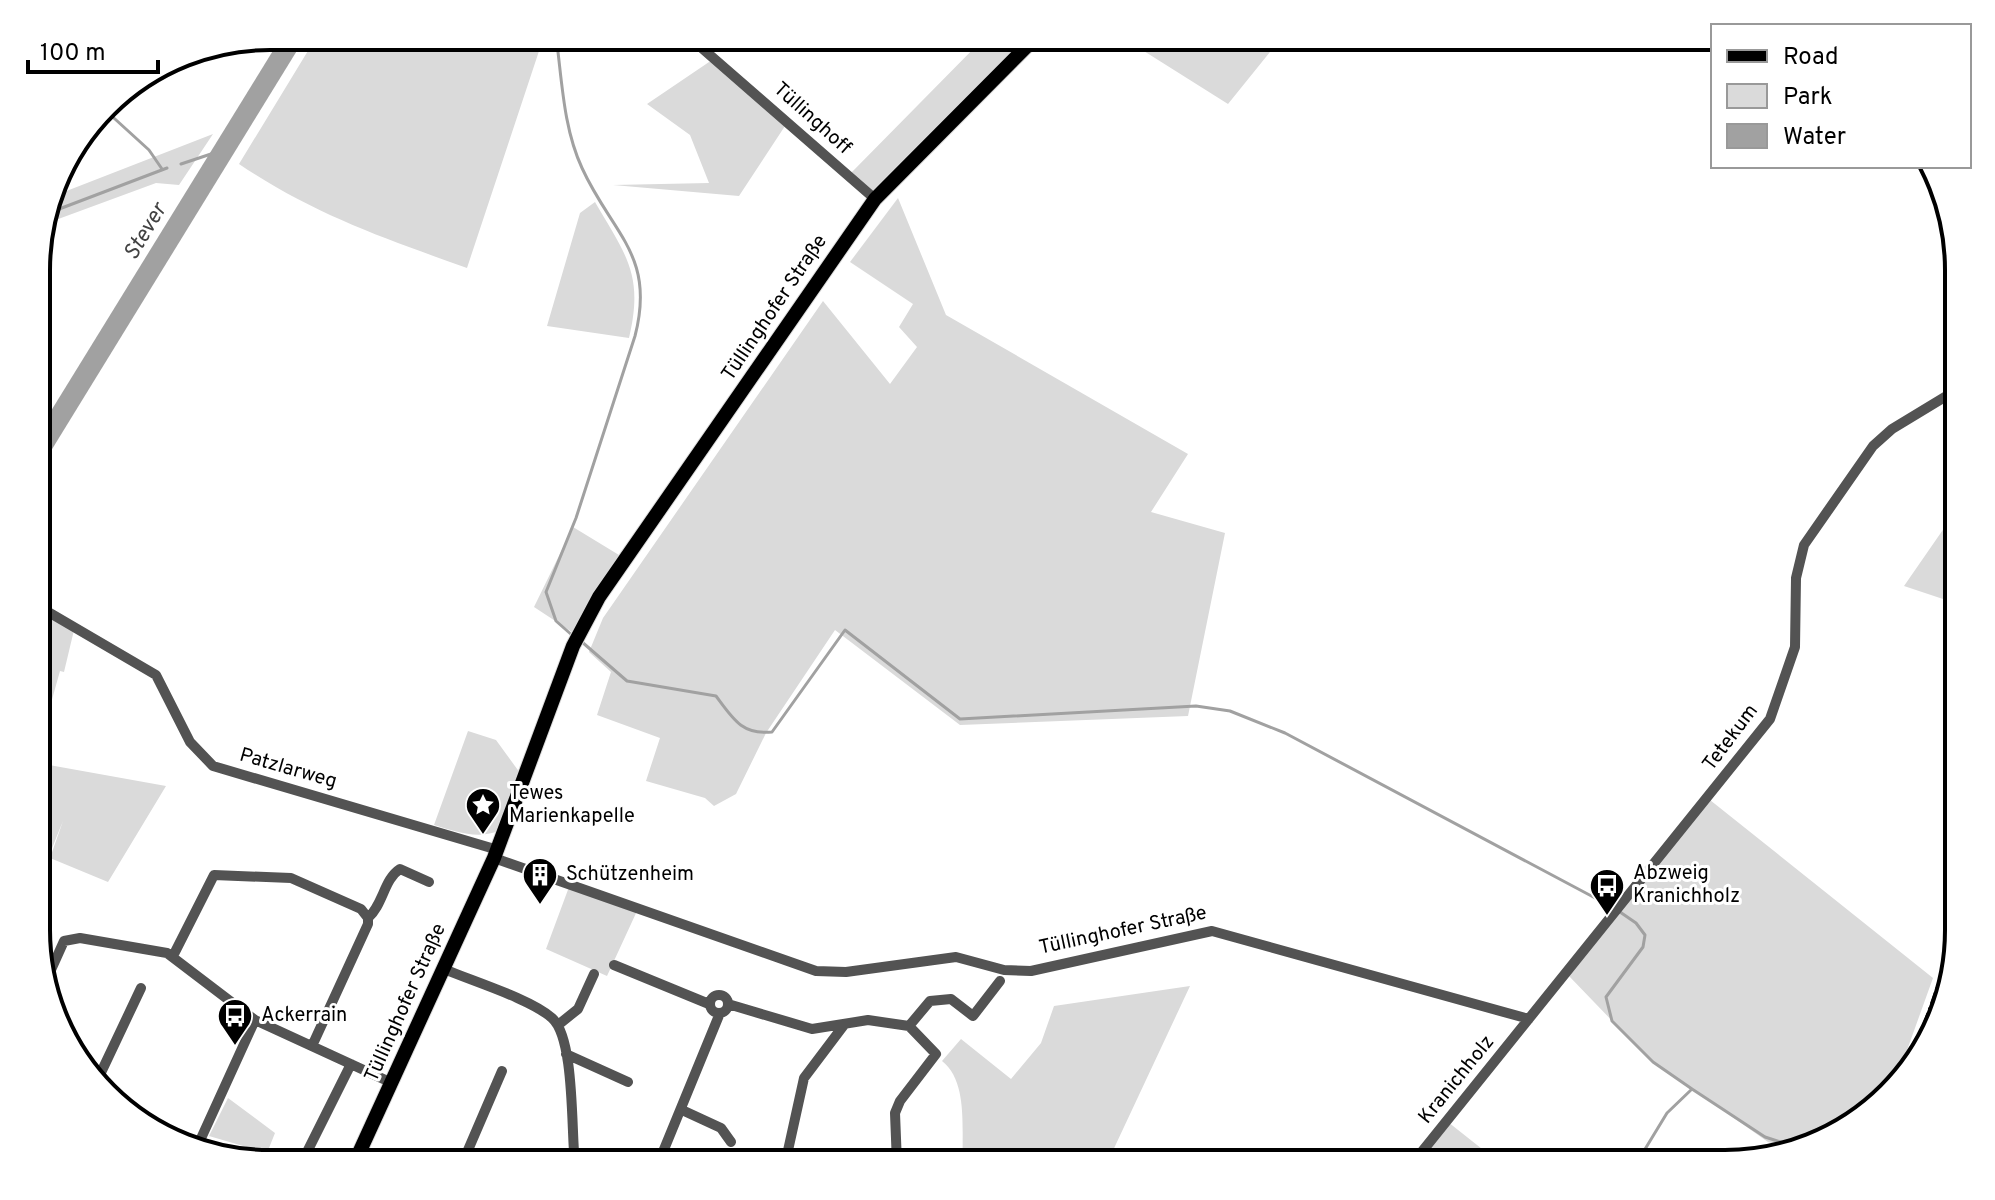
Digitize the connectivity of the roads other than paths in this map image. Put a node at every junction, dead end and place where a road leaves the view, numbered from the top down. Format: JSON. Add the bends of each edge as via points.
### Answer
{"nodes":[{"id":1,"x":704,"y":50,"type":"edge"},
{"id":2,"x":1023,"y":50,"type":"edge"},
{"id":3,"x":875,"y":199,"type":"junction"},
{"id":4,"x":1945,"y":397,"type":"edge"},
{"id":5,"x":50,"y":613,"type":"edge"},
{"id":6,"x":496,"y":854,"type":"junction"},
{"id":7,"x":429,"y":882,"type":"dead end"},
{"id":8,"x":368,"y":918,"type":"junction"},
{"id":9,"x":173,"y":956,"type":"junction"},
{"id":10,"x":53,"y":965,"type":"edge"},
{"id":11,"x":614,"y":965,"type":"dead end"},
{"id":12,"x":444,"y":969,"type":"junction"},
{"id":13,"x":594,"y":974,"type":"dead end"},
{"id":14,"x":1000,"y":981,"type":"dead end"},
{"id":15,"x":141,"y":988,"type":"dead end"},
{"id":16,"x":709,"y":1004,"type":"junction"},
{"id":17,"x":724,"y":1008,"type":"junction"},
{"id":18,"x":1529,"y":1019,"type":"junction"},
{"id":19,"x":255,"y":1020,"type":"junction"},
{"id":20,"x":558,"y":1025,"type":"junction"},
{"id":21,"x":844,"y":1025,"type":"junction"},
{"id":22,"x":909,"y":1026,"type":"junction"},
{"id":23,"x":812,"y":1029,"type":"junction"},
{"id":24,"x":312,"y":1046,"type":"junction"},
{"id":25,"x":826,"y":1048,"type":"junction"},
{"id":26,"x":566,"y":1054,"type":"junction"},
{"id":27,"x":351,"y":1064,"type":"junction"},
{"id":28,"x":102,"y":1071,"type":"edge"},
{"id":29,"x":502,"y":1071,"type":"dead end"},
{"id":30,"x":628,"y":1082,"type":"dead end"},
{"id":31,"x":392,"y":1083,"type":"junction"},
{"id":32,"x":682,"y":1110,"type":"junction"},
{"id":33,"x":201,"y":1139,"type":"edge"},
{"id":34,"x":731,"y":1142,"type":"dead end"},
{"id":35,"x":308,"y":1150,"type":"edge"},
{"id":36,"x":361,"y":1150,"type":"edge"},
{"id":37,"x":468,"y":1150,"type":"edge"},
{"id":38,"x":574,"y":1150,"type":"edge"},
{"id":39,"x":664,"y":1150,"type":"edge"},
{"id":40,"x":788,"y":1150,"type":"edge"},
{"id":41,"x":896,"y":1150,"type":"edge"},
{"id":42,"x":1423,"y":1150,"type":"edge"}],
"edges":[{"from":1,"to":3,"type":"street","name":"Tüllinghoff"},
{"from":2,"to":3,"type":"main road","name":"Tüllinghofer Straße"},
{"from":3,"to":6,"type":"main road","name":"Tüllinghofer Straße","via":[[599,597],[573,646]]},
{"from":4,"to":18,"type":"street","name":"Tetekum","via":[[1873,446],[1812,532],[1798,562],[1795,647],[1770,719]]},
{"from":5,"to":6,"type":"street","name":"Patzlarweg","via":[[156,675],[190,742],[213,766]]},
{"from":6,"to":12,"type":"main road","name":"Tüllinghofer Straße"},
{"from":6,"to":18,"type":"street","name":"Tüllinghofer Straße","via":[[816,971],[956,957],[1031,971],[1212,931]]},
{"from":7,"to":8,"type":"street","via":[[400,869]]},
{"from":8,"to":9,"type":"street","via":[[361,909],[291,878],[214,875]]},
{"from":8,"to":24,"type":"street"},
{"from":9,"to":10,"type":"street","via":[[80,938],[64,941]]},
{"from":9,"to":19,"type":"street"},
{"from":11,"to":16,"type":"street"},
{"from":12,"to":20,"type":"street","via":[[543,1012]]},
{"from":12,"to":31,"type":"main road","name":"Tüllinghofer Straße"},
{"from":13,"to":20,"type":"street","via":[[578,1009]]},
{"from":14,"to":22,"type":"street","via":[[973,1016],[951,999],[930,1001]]},
{"from":15,"to":28,"type":"street"},
{"from":16,"to":17,"type":"street","via":[[713,1011]]},
{"from":16,"to":17,"type":"street","via":[[718,995],[725,997]]},
{"from":17,"to":23,"type":"street"},
{"from":17,"to":32,"type":"street"},
{"from":18,"to":42,"type":"street","name":"Kranichholz"},
{"from":19,"to":24,"type":"street"},
{"from":19,"to":33,"type":"street"},
{"from":20,"to":26,"type":"street"},
{"from":21,"to":22,"type":"street","via":[[868,1020]]},
{"from":21,"to":23,"type":"street"},
{"from":21,"to":25,"type":"street"},
{"from":22,"to":41,"type":"street","via":[[936,1054],[895,1113]]},
{"from":23,"to":25,"type":"street"},
{"from":24,"to":27,"type":"street"},
{"from":25,"to":40,"type":"street","via":[[804,1078]]},
{"from":26,"to":30,"type":"street"},
{"from":26,"to":38,"type":"street"},
{"from":27,"to":31,"type":"street"},
{"from":27,"to":35,"type":"street"},
{"from":29,"to":37,"type":"street"},
{"from":31,"to":36,"type":"main road","name":"Tüllinghofer Straße"},
{"from":32,"to":34,"type":"street","via":[[721,1128]]},
{"from":32,"to":39,"type":"street"}]}
